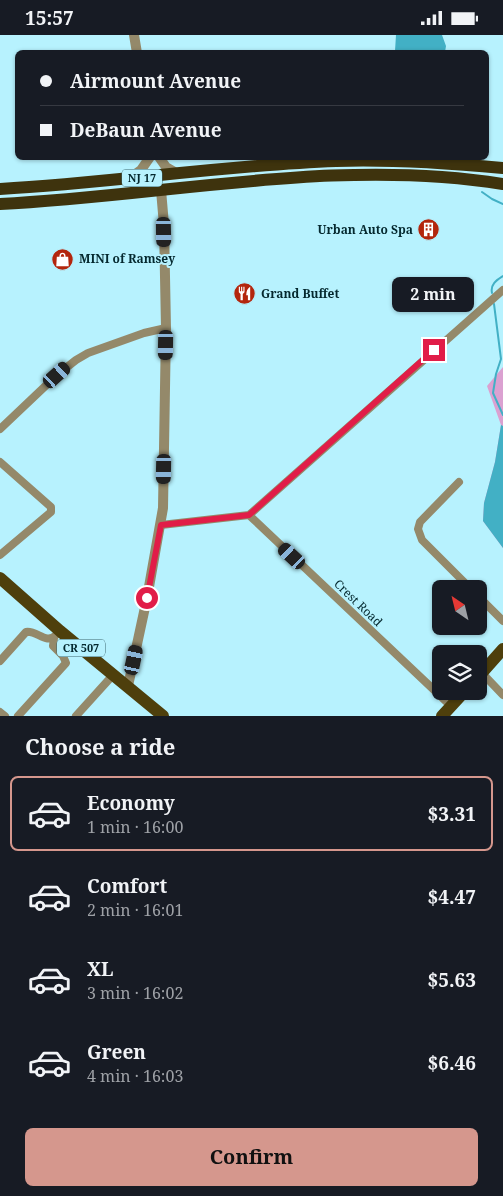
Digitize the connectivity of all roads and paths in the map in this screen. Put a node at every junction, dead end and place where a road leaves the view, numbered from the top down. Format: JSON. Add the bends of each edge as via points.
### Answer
{"nodes":[{"id":1,"x":134,"y":35,"type":"edge"},
{"id":2,"x":136,"y":50,"type":"edge"},
{"id":3,"x":148,"y":160,"type":"edge"},
{"id":4,"x":161,"y":160,"type":"edge"},
{"id":5,"x":503,"y":164,"type":"edge"},
{"id":6,"x":475,"y":165,"type":"junction"},
{"id":7,"x":503,"y":169,"type":"edge"},
{"id":8,"x":179,"y":174,"type":"junction"},
{"id":9,"x":128,"y":179,"type":"junction"},
{"id":10,"x":503,"y":184,"type":"edge"},
{"id":11,"x":0,"y":189,"type":"edge"},
{"id":12,"x":161,"y":190,"type":"junction"},
{"id":13,"x":0,"y":204,"type":"edge"},
{"id":14,"x":503,"y":289,"type":"edge"},
{"id":15,"x":166,"y":328,"type":"junction"},
{"id":16,"x":0,"y":429,"type":"edge"},
{"id":17,"x":0,"y":462,"type":"edge"},
{"id":18,"x":459,"y":482,"type":"dead end"},
{"id":19,"x":249,"y":515,"type":"junction"},
{"id":20,"x":161,"y":525,"type":"junction"},
{"id":21,"x":0,"y":555,"type":"edge"},
{"id":22,"x":0,"y":578,"type":"edge"},
{"id":23,"x":462,"y":580,"type":"edge"},
{"id":24,"x":488,"y":606,"type":"edge"},
{"id":25,"x":503,"y":621,"type":"edge"},
{"id":26,"x":57,"y":634,"type":"junction"},
{"id":27,"x":503,"y":649,"type":"edge"},
{"id":28,"x":0,"y":661,"type":"edge"},
{"id":29,"x":487,"y":667,"type":"edge"},
{"id":30,"x":113,"y":675,"type":"junction"},
{"id":31,"x":487,"y":681,"type":"edge"},
{"id":32,"x":128,"y":686,"type":"junction"},
{"id":33,"x":503,"y":695,"type":"edge"},
{"id":34,"x":456,"y":700,"type":"edge"},
{"id":35,"x":446,"y":711,"type":"edge"},
{"id":36,"x":0,"y":712,"type":"edge"},
{"id":37,"x":5,"y":716,"type":"edge"},
{"id":38,"x":18,"y":716,"type":"edge"},
{"id":39,"x":76,"y":716,"type":"edge"},
{"id":40,"x":163,"y":716,"type":"edge"}],
"edges":[{"from":1,"to":2,"type":"street"},
{"from":3,"to":9,"type":"street"},
{"from":4,"to":8,"type":"street"},
{"from":5,"to":6,"type":"highway"},
{"from":6,"to":7,"type":"highway","number":"NJ 17"},
{"from":6,"to":8,"type":"highway","number":"NJ 17","via":[[408,161],[302,162]]},
{"from":8,"to":9,"type":"highway","number":"NJ 17"},
{"from":9,"to":11,"type":"highway","number":"NJ 17"},
{"from":10,"to":12,"type":"highway","number":"NJ 17","via":[[412,175],[343,175]]},
{"from":12,"to":13,"type":"highway","number":"NJ 17"},
{"from":12,"to":15,"type":"street"},
{"from":14,"to":19,"type":"street"},
{"from":15,"to":16,"type":"street","via":[[144,333],[76,360]]},
{"from":15,"to":20,"type":"street"},
{"from":17,"to":21,"type":"street","via":[[51,507],[51,511]]},
{"from":18,"to":23,"type":"street","via":[[420,522],[418,529],[422,539]]},
{"from":19,"to":20,"type":"street"},
{"from":19,"to":35,"type":"street","name":"Crest Road"},
{"from":20,"to":32,"type":"street"},
{"from":22,"to":26,"type":"main road","number":"CR 507"},
{"from":24,"to":25,"type":"street"},
{"from":26,"to":28,"type":"street","via":[[46,639],[32,631],[26,632]]},
{"from":26,"to":30,"type":"main road","number":"CR 507"},
{"from":26,"to":38,"type":"street","via":[[53,646],[66,663]]},
{"from":27,"to":29,"type":"main road"},
{"from":30,"to":32,"type":"main road","number":"CR 507"},
{"from":30,"to":39,"type":"street"},
{"from":31,"to":33,"type":"street"},
{"from":32,"to":40,"type":"main road","number":"CR 507"},
{"from":34,"to":35,"type":"main road"},
{"from":36,"to":37,"type":"street"}]}
